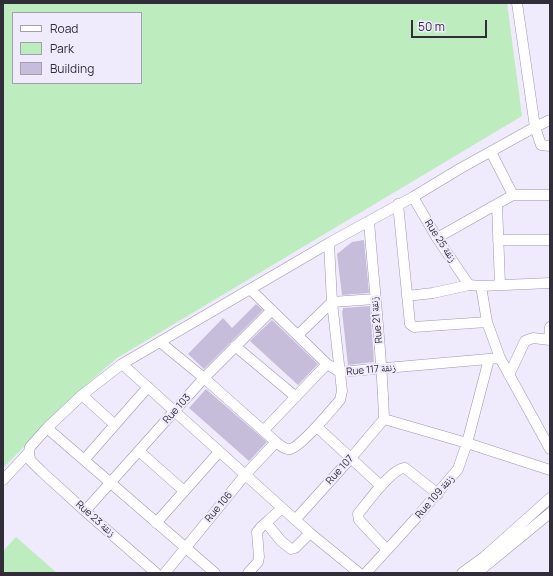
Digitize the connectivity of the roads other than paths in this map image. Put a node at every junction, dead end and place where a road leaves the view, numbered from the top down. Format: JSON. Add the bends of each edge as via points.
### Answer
{"nodes":[{"id":1,"x":517,"y":3,"type":"edge"},
{"id":2,"x":550,"y":120,"type":"edge"},
{"id":3,"x":534,"y":127,"type":"junction"},
{"id":4,"x":550,"y":146,"type":"edge"},
{"id":5,"x":490,"y":152,"type":"junction"},
{"id":6,"x":513,"y":195,"type":"junction"},
{"id":7,"x":550,"y":195,"type":"edge"},
{"id":8,"x":413,"y":197,"type":"junction"},
{"id":9,"x":398,"y":204,"type":"junction"},
{"id":10,"x":497,"y":204,"type":"junction"},
{"id":11,"x":369,"y":221,"type":"junction"},
{"id":12,"x":437,"y":238,"type":"junction"},
{"id":13,"x":498,"y":240,"type":"junction"},
{"id":14,"x":550,"y":240,"type":"edge"},
{"id":15,"x":329,"y":244,"type":"junction"},
{"id":16,"x":550,"y":283,"type":"edge"},
{"id":17,"x":469,"y":285,"type":"junction"},
{"id":18,"x":500,"y":285,"type":"junction"},
{"id":19,"x":481,"y":286,"type":"junction"},
{"id":20,"x":250,"y":289,"type":"junction"},
{"id":21,"x":406,"y":296,"type":"junction"},
{"id":22,"x":375,"y":299,"type":"junction"},
{"id":23,"x":332,"y":302,"type":"junction"},
{"id":24,"x":272,"y":310,"type":"junction"},
{"id":25,"x":488,"y":322,"type":"junction"},
{"id":26,"x":550,"y":327,"type":"edge"},
{"id":27,"x":298,"y":335,"type":"junction"},
{"id":28,"x":549,"y":340,"type":"edge"},
{"id":29,"x":160,"y":342,"type":"junction"},
{"id":30,"x":235,"y":346,"type":"junction"},
{"id":31,"x":500,"y":358,"type":"junction"},
{"id":32,"x":489,"y":359,"type":"junction"},
{"id":33,"x":122,"y":364,"type":"junction"},
{"id":34,"x":327,"y":364,"type":"junction"},
{"id":35,"x":383,"y":369,"type":"junction"},
{"id":36,"x":340,"y":372,"type":"junction"},
{"id":37,"x":509,"y":375,"type":"junction"},
{"id":38,"x":204,"y":378,"type":"junction"},
{"id":39,"x":148,"y":387,"type":"junction"},
{"id":40,"x":82,"y":395,"type":"junction"},
{"id":41,"x":296,"y":397,"type":"junction"},
{"id":42,"x":174,"y":411,"type":"junction"},
{"id":43,"x":384,"y":419,"type":"junction"},
{"id":44,"x":115,"y":425,"type":"junction"},
{"id":45,"x":317,"y":427,"type":"junction"},
{"id":46,"x":47,"y":428,"type":"junction"},
{"id":47,"x":264,"y":430,"type":"junction"},
{"id":48,"x":276,"y":442,"type":"junction"},
{"id":49,"x":467,"y":443,"type":"junction"},
{"id":50,"x":550,"y":449,"type":"edge"},
{"id":51,"x":139,"y":451,"type":"junction"},
{"id":52,"x":29,"y":452,"type":"junction"},
{"id":53,"x":219,"y":452,"type":"junction"},
{"id":54,"x":351,"y":458,"type":"junction"},
{"id":55,"x":84,"y":460,"type":"junction"},
{"id":56,"x":550,"y":470,"type":"edge"},
{"id":57,"x":245,"y":475,"type":"junction"},
{"id":58,"x":3,"y":480,"type":"edge"},
{"id":59,"x":110,"y":483,"type":"junction"},
{"id":60,"x":381,"y":486,"type":"junction"},
{"id":61,"x":184,"y":491,"type":"junction"},
{"id":62,"x":438,"y":494,"type":"junction"},
{"id":63,"x":550,"y":498,"type":"edge"},
{"id":64,"x":282,"y":508,"type":"junction"},
{"id":65,"x":85,"y":511,"type":"junction"},
{"id":66,"x":550,"y":513,"type":"edge"},
{"id":67,"x":270,"y":520,"type":"junction"},
{"id":68,"x":294,"y":520,"type":"junction"},
{"id":69,"x":156,"y":523,"type":"junction"},
{"id":70,"x":310,"y":534,"type":"junction"},
{"id":71,"x":185,"y":548,"type":"junction"},
{"id":72,"x":387,"y":550,"type":"junction"},
{"id":73,"x":156,"y":573,"type":"edge"},
{"id":74,"x":165,"y":573,"type":"edge"},
{"id":75,"x":215,"y":573,"type":"edge"},
{"id":76,"x":248,"y":573,"type":"edge"},
{"id":77,"x":359,"y":573,"type":"edge"},
{"id":78,"x":366,"y":573,"type":"edge"},
{"id":79,"x":462,"y":573,"type":"edge"},
{"id":80,"x":477,"y":573,"type":"edge"}],
"edges":[{"from":1,"to":3,"type":"street"},
{"from":2,"to":3,"type":"street"},
{"from":3,"to":4,"type":"street","via":[[541,144]]},
{"from":3,"to":5,"type":"street"},
{"from":5,"to":6,"type":"street"},
{"from":5,"to":8,"type":"street"},
{"from":6,"to":7,"type":"street"},
{"from":6,"to":10,"type":"street"},
{"from":8,"to":9,"type":"street"},
{"from":8,"to":12,"type":"street","name":"Rue 25 زنقة"},
{"from":9,"to":11,"type":"street"},
{"from":9,"to":21,"type":"street"},
{"from":10,"to":12,"type":"street"},
{"from":10,"to":13,"type":"street"},
{"from":11,"to":15,"type":"street"},
{"from":11,"to":22,"type":"street","name":"Rue 21 زنقة"},
{"from":12,"to":17,"type":"street","name":"Rue 25 زنقة"},
{"from":13,"to":14,"type":"street"},
{"from":13,"to":18,"type":"street"},
{"from":15,"to":20,"type":"street"},
{"from":15,"to":23,"type":"street"},
{"from":16,"to":18,"type":"street"},
{"from":17,"to":19,"type":"street"},
{"from":17,"to":21,"type":"street","via":[[433,294]]},
{"from":18,"to":19,"type":"street"},
{"from":19,"to":25,"type":"street"},
{"from":20,"to":24,"type":"street","name":"Rue 117 زنقة"},
{"from":20,"to":29,"type":"street"},
{"from":21,"to":25,"type":"street","via":[[412,326]]},
{"from":22,"to":23,"type":"street"},
{"from":22,"to":35,"type":"street","name":"Rue 21 زنقة"},
{"from":23,"to":27,"type":"street"},
{"from":23,"to":36,"type":"street"},
{"from":24,"to":27,"type":"street","name":"Rue 117 زنقة"},
{"from":24,"to":30,"type":"street","name":"Rue 103"},
{"from":25,"to":31,"type":"street"},
{"from":26,"to":28,"type":"street"},
{"from":27,"to":34,"type":"street","name":"Rue 117 زنقة"},
{"from":28,"to":37,"type":"street","via":[[533,338],[525,341]]},
{"from":29,"to":33,"type":"street"},
{"from":29,"to":38,"type":"street"},
{"from":30,"to":38,"type":"street","name":"Rue 103"},
{"from":30,"to":41,"type":"street"},
{"from":31,"to":32,"type":"street","name":"Rue 117 زنقة"},
{"from":31,"to":37,"type":"street"},
{"from":32,"to":35,"type":"street","name":"Rue 117 زنقة"},
{"from":32,"to":49,"type":"street","name":"Rue 109 زنقة"},
{"from":33,"to":39,"type":"street"},
{"from":33,"to":40,"type":"street"},
{"from":34,"to":36,"type":"street","name":"Rue 117 زنقة"},
{"from":34,"to":41,"type":"street"},
{"from":35,"to":36,"type":"street","name":"Rue 117 زنقة"},
{"from":35,"to":43,"type":"street","name":"Rue 21 زنقة"},
{"from":36,"to":45,"type":"street","via":[[340,400]]},
{"from":37,"to":50,"type":"street"},
{"from":38,"to":42,"type":"street","name":"Rue 103"},
{"from":38,"to":47,"type":"street"},
{"from":39,"to":42,"type":"street"},
{"from":39,"to":44,"type":"street"},
{"from":40,"to":44,"type":"street"},
{"from":40,"to":46,"type":"street"},
{"from":41,"to":47,"type":"street"},
{"from":42,"to":51,"type":"street","name":"Rue 103"},
{"from":42,"to":53,"type":"street"},
{"from":43,"to":49,"type":"street"},
{"from":43,"to":54,"type":"street","name":"Rue 107"},
{"from":44,"to":55,"type":"street"},
{"from":45,"to":48,"type":"street","via":[[293,448],[286,449]]},
{"from":45,"to":54,"type":"street"},
{"from":46,"to":52,"type":"street","via":[[30,447]]},
{"from":46,"to":55,"type":"street"},
{"from":47,"to":48,"type":"street"},
{"from":48,"to":57,"type":"street","name":"Rue 106"},
{"from":49,"to":56,"type":"street"},
{"from":49,"to":62,"type":"street","name":"Rue 109 زنقة","via":[[458,469]]},
{"from":51,"to":59,"type":"street","name":"Rue 103"},
{"from":51,"to":61,"type":"street"},
{"from":52,"to":58,"type":"street"},
{"from":52,"to":65,"type":"street","name":"Rue 23 زنقة","via":[[30,460]]},
{"from":53,"to":57,"type":"street"},
{"from":53,"to":61,"type":"street"},
{"from":54,"to":60,"type":"street"},
{"from":54,"to":68,"type":"street","name":"Rue 107"},
{"from":55,"to":59,"type":"street"},
{"from":57,"to":64,"type":"street"},
{"from":57,"to":71,"type":"street","name":"Rue 106"},
{"from":59,"to":65,"type":"street","name":"Rue 103"},
{"from":59,"to":69,"type":"street"},
{"from":60,"to":62,"type":"street","via":[[398,469],[405,468]]},
{"from":60,"to":72,"type":"street","via":[[358,517]]},
{"from":61,"to":69,"type":"street"},
{"from":62,"to":72,"type":"street","name":"Rue 109 زنقة"},
{"from":63,"to":79,"type":"street","via":[[484,557]]},
{"from":64,"to":67,"type":"street"},
{"from":64,"to":68,"type":"street"},
{"from":65,"to":73,"type":"street","name":"Rue 23 زنقة"},
{"from":66,"to":80,"type":"street"},
{"from":67,"to":70,"type":"street","via":[[270,528],[291,549]]},
{"from":67,"to":76,"type":"street","via":[[257,532],[258,562]]},
{"from":68,"to":70,"type":"street"},
{"from":69,"to":71,"type":"street"},
{"from":70,"to":77,"type":"street"},
{"from":71,"to":74,"type":"street","name":"Rue 106"},
{"from":71,"to":75,"type":"street"},
{"from":72,"to":78,"type":"street","name":"Rue 109 زنقة"}]}
